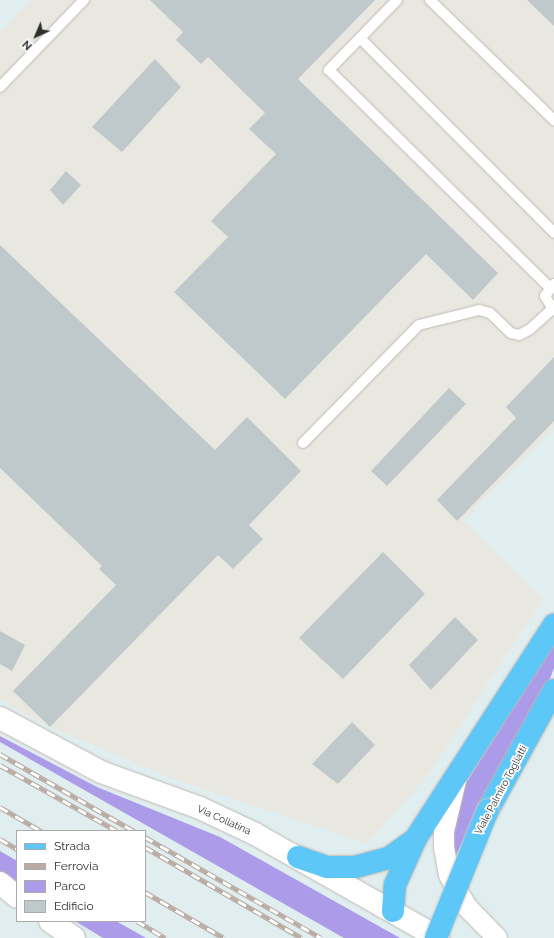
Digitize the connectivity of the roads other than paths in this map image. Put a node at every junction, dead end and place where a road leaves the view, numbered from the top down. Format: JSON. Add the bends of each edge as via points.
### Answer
{"nodes":[{"id":1,"x":84,"y":0,"type":"edge"},
{"id":2,"x":397,"y":0,"type":"edge"},
{"id":3,"x":430,"y":0,"type":"edge"},
{"id":4,"x":360,"y":38,"type":"junction"},
{"id":5,"x":0,"y":87,"type":"edge"},
{"id":6,"x":554,"y":120,"type":"edge"},
{"id":7,"x":554,"y":233,"type":"edge"},
{"id":8,"x":552,"y":286,"type":"edge"},
{"id":9,"x":553,"y":310,"type":"edge"},
{"id":10,"x":302,"y":443,"type":"dead end"},
{"id":11,"x":554,"y":625,"type":"edge"},
{"id":12,"x":554,"y":690,"type":"edge"},
{"id":13,"x":0,"y":718,"type":"edge"},
{"id":14,"x":459,"y":772,"type":"junction"},
{"id":15,"x":416,"y":838,"type":"junction"},
{"id":16,"x":298,"y":857,"type":"junction"},
{"id":17,"x":0,"y":883,"type":"edge"},
{"id":18,"x":16,"y":896,"type":"edge"},
{"id":19,"x":393,"y":911,"type":"junction"},
{"id":20,"x":51,"y":922,"type":"edge"},
{"id":21,"x":74,"y":938,"type":"edge"},
{"id":22,"x":436,"y":938,"type":"edge"},
{"id":23,"x":439,"y":938,"type":"edge"},
{"id":24,"x":497,"y":938,"type":"edge"}],
"edges":[{"from":1,"to":5,"type":"lane"},
{"from":2,"to":4,"type":"lane"},
{"from":3,"to":6,"type":"lane"},
{"from":4,"to":7,"type":"lane"},
{"from":4,"to":8,"type":"lane","via":[[329,70]]},
{"from":8,"to":9,"type":"lane","via":[[545,296]]},
{"from":9,"to":10,"type":"lane","via":[[520,335],[510,333],[490,313],[479,310],[418,326]]},
{"from":11,"to":14,"type":"main road"},
{"from":12,"to":22,"type":"main road","name":"Viale Palmiro Togliatti","bridge":true,"via":[[488,810]]},
{"from":13,"to":16,"type":"street","name":"Via Collatina","via":[[89,766],[200,808]]},
{"from":14,"to":15,"type":"main road"},
{"from":14,"to":24,"type":"street","via":[[444,831],[446,861],[452,882],[460,896]]},
{"from":15,"to":16,"type":"main road","via":[[389,858],[356,867],[327,867]]},
{"from":15,"to":19,"type":"main road","via":[[396,881]]},
{"from":16,"to":19,"type":"street","name":"Via Collatina"},
{"from":17,"to":18,"type":"street"},
{"from":19,"to":23,"type":"street","name":"Via Collatina"},
{"from":20,"to":21,"type":"street"}]}
